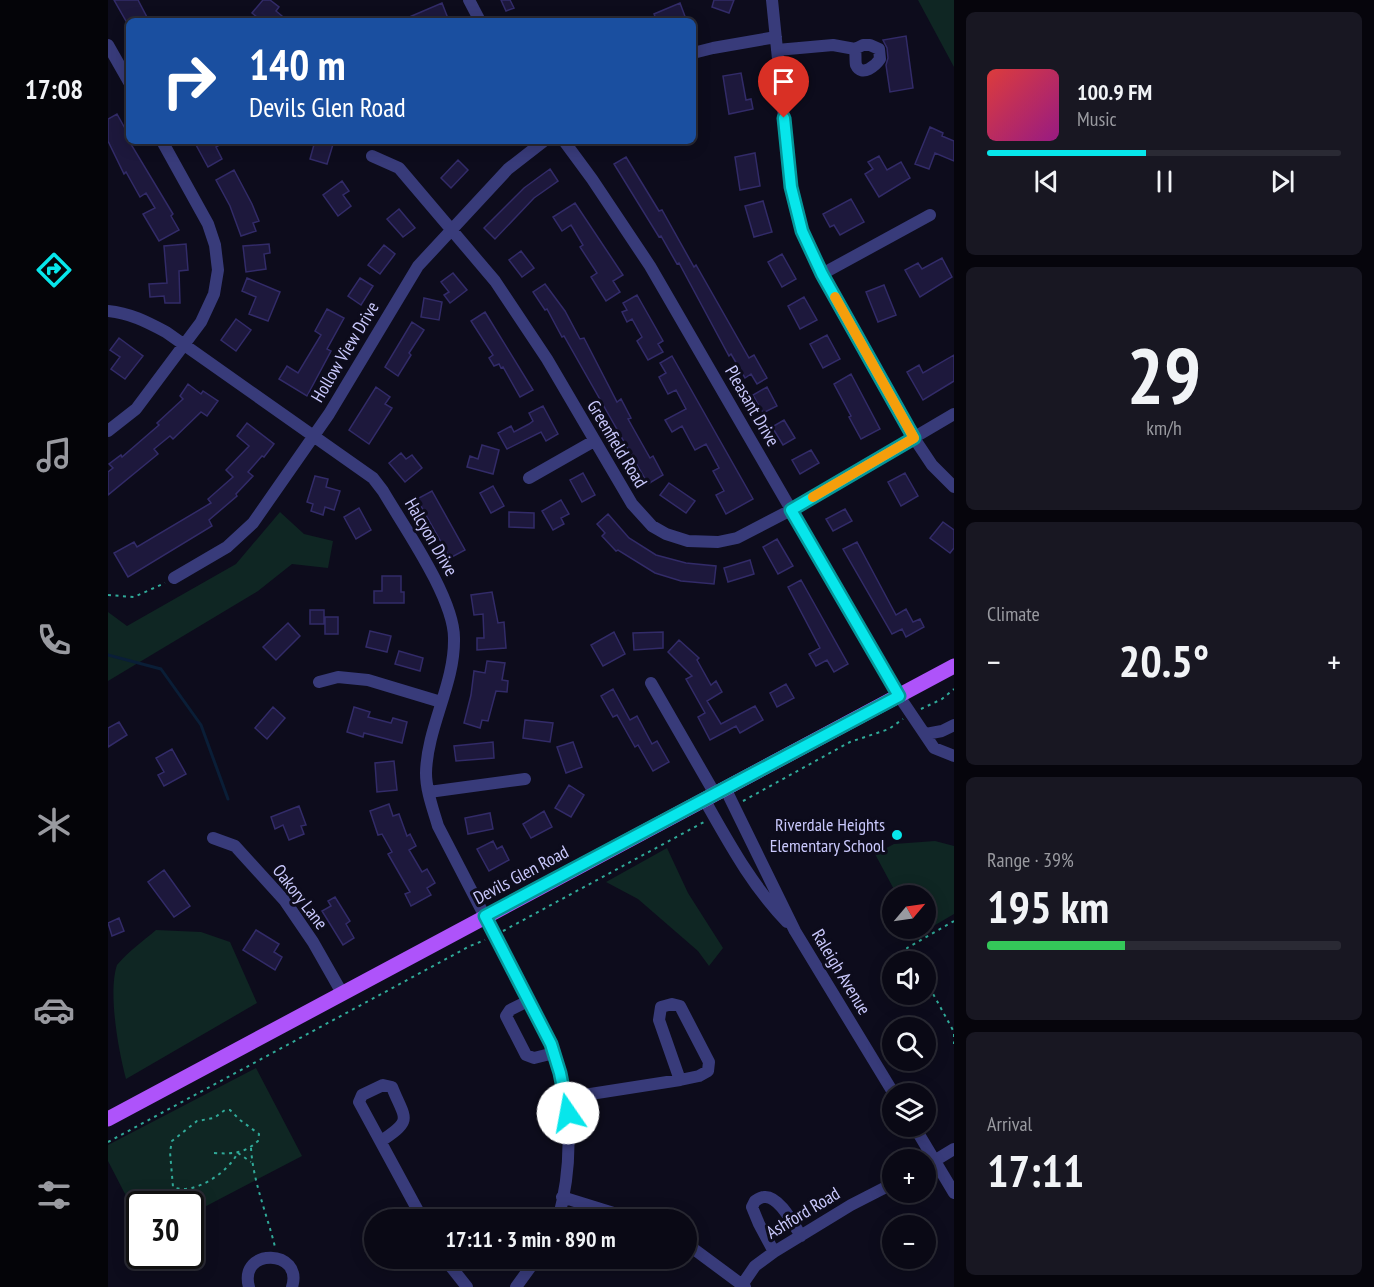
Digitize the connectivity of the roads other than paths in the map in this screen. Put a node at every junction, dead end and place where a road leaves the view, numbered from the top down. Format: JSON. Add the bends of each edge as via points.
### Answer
{"nodes":[{"id":1,"x":469,"y":0,"type":"edge"},
{"id":2,"x":772,"y":0,"type":"edge"},
{"id":3,"x":478,"y":18,"type":"edge"},
{"id":4,"x":777,"y":43,"type":"junction"},
{"id":5,"x":108,"y":45,"type":"edge"},
{"id":6,"x":855,"y":49,"type":"dead end"},
{"id":7,"x":696,"y":53,"type":"edge"},
{"id":8,"x":126,"y":77,"type":"edge"},
{"id":9,"x":164,"y":144,"type":"edge"},
{"id":10,"x":540,"y":144,"type":"edge"},
{"id":11,"x":566,"y":144,"type":"edge"},
{"id":12,"x":372,"y":156,"type":"dead end"},
{"id":13,"x":930,"y":215,"type":"dead end"},
{"id":14,"x":452,"y":228,"type":"junction"},
{"id":15,"x":822,"y":274,"type":"junction"},
{"id":16,"x":108,"y":311,"type":"edge"},
{"id":17,"x":184,"y":345,"type":"junction"},
{"id":18,"x":954,"y":414,"type":"edge"},
{"id":19,"x":108,"y":432,"type":"edge"},
{"id":20,"x":314,"y":436,"type":"junction"},
{"id":21,"x":914,"y":438,"type":"junction"},
{"id":22,"x":594,"y":441,"type":"junction"},
{"id":23,"x":529,"y":478,"type":"dead end"},
{"id":24,"x":954,"y":487,"type":"edge"},
{"id":25,"x":791,"y":510,"type":"junction"},
{"id":26,"x":174,"y":578,"type":"road end"},
{"id":27,"x":954,"y":666,"type":"edge"},
{"id":28,"x":319,"y":682,"type":"dead end"},
{"id":29,"x":651,"y":683,"type":"dead end"},
{"id":30,"x":899,"y":696,"type":"junction"},
{"id":31,"x":441,"y":702,"type":"junction"},
{"id":32,"x":954,"y":725,"type":"edge"},
{"id":33,"x":926,"y":734,"type":"junction"},
{"id":34,"x":954,"y":756,"type":"edge"},
{"id":35,"x":525,"y":779,"type":"dead end"},
{"id":36,"x":429,"y":792,"type":"junction"},
{"id":37,"x":715,"y":794,"type":"junction"},
{"id":38,"x":213,"y":838,"type":"dead end"},
{"id":39,"x":485,"y":916,"type":"junction"},
{"id":40,"x":795,"y":931,"type":"junction"},
{"id":41,"x":342,"y":993,"type":"junction"},
{"id":42,"x":528,"y":1001,"type":"junction"},
{"id":43,"x":554,"y":1053,"type":"junction"},
{"id":44,"x":680,"y":1080,"type":"junction"},
{"id":45,"x":887,"y":1083,"type":"edge"},
{"id":46,"x":565,"y":1098,"type":"junction"},
{"id":47,"x":108,"y":1119,"type":"edge"},
{"id":48,"x":381,"y":1141,"type":"junction"},
{"id":49,"x":954,"y":1149,"type":"edge"},
{"id":50,"x":936,"y":1160,"type":"edge"},
{"id":51,"x":936,"y":1170,"type":"edge"},
{"id":52,"x":882,"y":1189,"type":"edge"},
{"id":53,"x":954,"y":1192,"type":"edge"},
{"id":54,"x":562,"y":1197,"type":"junction"},
{"id":55,"x":417,"y":1209,"type":"edge"},
{"id":56,"x":560,"y":1209,"type":"edge"},
{"id":57,"x":601,"y":1209,"type":"edge"},
{"id":58,"x":801,"y":1236,"type":"junction"},
{"id":59,"x":697,"y":1251,"type":"edge"},
{"id":60,"x":774,"y":1252,"type":"junction"},
{"id":61,"x":453,"y":1269,"type":"edge"},
{"id":62,"x":529,"y":1269,"type":"edge"},
{"id":63,"x":744,"y":1286,"type":"edge"},
{"id":64,"x":249,"y":1287,"type":"edge"},
{"id":65,"x":292,"y":1287,"type":"edge"},
{"id":66,"x":467,"y":1287,"type":"edge"},
{"id":67,"x":516,"y":1287,"type":"edge"}],
"edges":[{"from":1,"to":3,"type":"street"},
{"from":2,"to":4,"type":"street"},
{"from":4,"to":6,"type":"street"},
{"from":4,"to":7,"type":"street"},
{"from":4,"to":15,"type":"street","via":[[791,187],[802,231]]},
{"from":5,"to":8,"type":"street"},
{"from":9,"to":17,"type":"street","via":[[208,224],[218,270],[214,294]]},
{"from":10,"to":14,"type":"street","name":"Hollow View Drive","via":[[508,169]]},
{"from":11,"to":25,"type":"street","name":"Pleasant Drive","via":[[650,266]]},
{"from":12,"to":14,"type":"street","name":"Greenfield Road","via":[[399,168]]},
{"from":13,"to":15,"type":"street"},
{"from":14,"to":20,"type":"street","name":"Hollow View Drive","via":[[418,266]]},
{"from":14,"to":22,"type":"street","name":"Greenfield Road","via":[[524,322]]},
{"from":15,"to":21,"type":"street"},
{"from":16,"to":17,"type":"street","name":"Halcyon Drive","via":[[143,320]]},
{"from":17,"to":19,"type":"street","via":[[136,409]]},
{"from":17,"to":20,"type":"street","name":"Halcyon Drive"},
{"from":18,"to":21,"type":"street","name":"Greenfield Road"},
{"from":20,"to":26,"type":"street","name":"Hollow View Drive","via":[[253,523],[227,547]]},
{"from":20,"to":31,"type":"street","name":"Halcyon Drive","via":[[373,478],[441,592],[454,637]]},
{"from":21,"to":24,"type":"street","via":[[932,465]]},
{"from":21,"to":25,"type":"street","name":"Greenfield Road"},
{"from":22,"to":23,"type":"street"},
{"from":22,"to":25,"type":"street","name":"Greenfield Road","via":[[632,504],[652,526],[666,534],[688,541],[718,542],[737,538]]},
{"from":25,"to":30,"type":"street","name":"Pleasant Drive"},
{"from":27,"to":30,"type":"main road","name":"Devils Glen Road"},
{"from":28,"to":31,"type":"street","via":[[338,677],[368,680]]},
{"from":29,"to":37,"type":"street"},
{"from":30,"to":33,"type":"street","name":"Pleasant Drive"},
{"from":30,"to":37,"type":"main road","name":"Devils Glen Road"},
{"from":31,"to":36,"type":"street","name":"Halcyon Drive","via":[[426,772]]},
{"from":32,"to":33,"type":"street"},
{"from":33,"to":34,"type":"street","name":"Pleasant Drive","via":[[934,748]]},
{"from":35,"to":36,"type":"street"},
{"from":36,"to":39,"type":"street","name":"Halcyon Drive","via":[[438,826]]},
{"from":37,"to":39,"type":"main road","name":"Devils Glen Road"},
{"from":37,"to":40,"type":"street","name":"Raleigh Avenue","via":[[735,807]]},
{"from":37,"to":40,"type":"street","name":"Raleigh Avenue","via":[[714,818],[740,863]]},
{"from":38,"to":41,"type":"street","name":"Oakory Lane","via":[[235,846],[285,901]]},
{"from":39,"to":41,"type":"main road","name":"Devils Glen Road"},
{"from":39,"to":42,"type":"street","name":"Halcyon Drive"},
{"from":40,"to":45,"type":"street","name":"Raleigh Avenue"},
{"from":41,"to":47,"type":"main road","name":"Devils Glen Road"},
{"from":42,"to":43,"type":"street","name":"Halcyon Drive"},
{"from":42,"to":43,"type":"street","via":[[506,1016],[526,1055],[534,1058]]},
{"from":43,"to":46,"type":"street","name":"Halcyon Drive"},
{"from":44,"to":44,"type":"street","via":[[708,1071],[709,1062],[680,1006],[672,1004],[661,1008],[659,1020]]},
{"from":44,"to":46,"type":"street"},
{"from":46,"to":54,"type":"street","name":"Halcyon Drive","via":[[570,1154]]},
{"from":48,"to":48,"type":"street","via":[[359,1102],[362,1095],[383,1085],[392,1087],[404,1122]]},
{"from":48,"to":55,"type":"street"},
{"from":49,"to":50,"type":"street"},
{"from":51,"to":53,"type":"street"},
{"from":52,"to":58,"type":"street","name":"Ashford Road"},
{"from":54,"to":56,"type":"street","name":"Halcyon Drive"},
{"from":54,"to":57,"type":"street"},
{"from":58,"to":60,"type":"street","name":"Ashford Road"},
{"from":58,"to":60,"type":"street","via":[[783,1207],[765,1196],[755,1201],[752,1207]]},
{"from":59,"to":63,"type":"street"},
{"from":60,"to":63,"type":"street","name":"Ashford Road","via":[[755,1266]]},
{"from":61,"to":66,"type":"street"},
{"from":62,"to":67,"type":"street"},
{"from":64,"to":65,"type":"street","via":[[248,1276],[255,1262],[272,1257],[286,1262],[292,1270]]}]}
